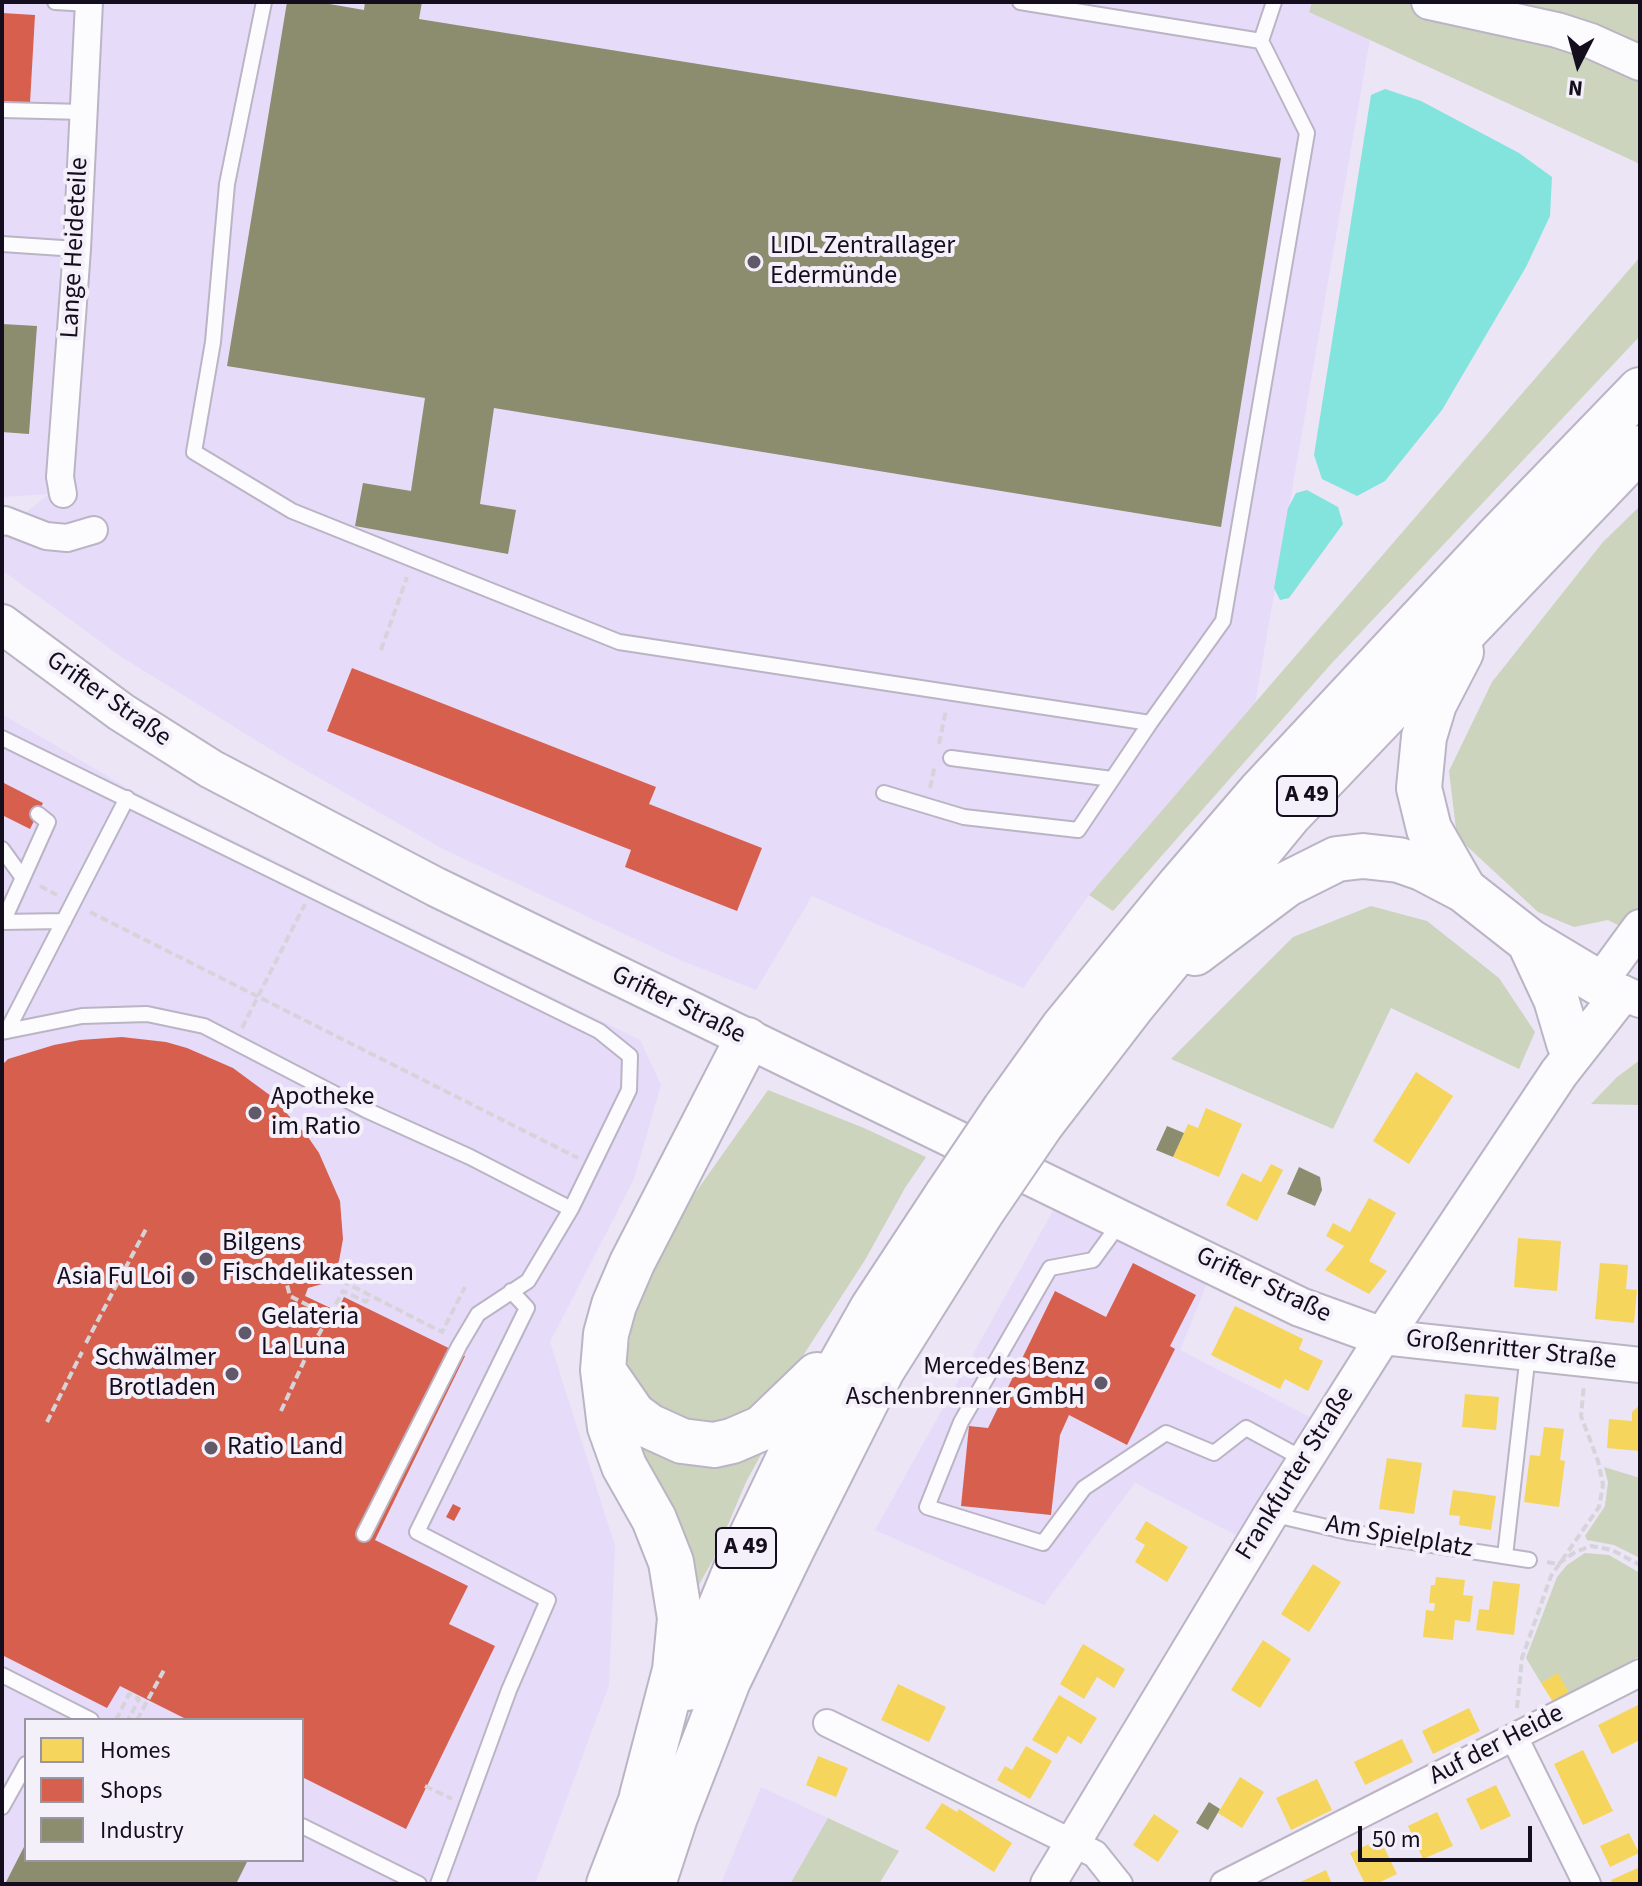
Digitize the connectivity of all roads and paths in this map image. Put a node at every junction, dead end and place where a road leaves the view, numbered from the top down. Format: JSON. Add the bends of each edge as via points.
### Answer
{"nodes":[{"id":1,"x":55,"y":2,"type":"edge"},
{"id":2,"x":264,"y":2,"type":"edge"},
{"id":3,"x":1020,"y":2,"type":"edge"},
{"id":4,"x":1274,"y":2,"type":"edge"},
{"id":5,"x":1429,"y":2,"type":"edge"},
{"id":6,"x":89,"y":3,"type":"edge"},
{"id":7,"x":1261,"y":41,"type":"junction"},
{"id":8,"x":1640,"y":63,"type":"edge"},
{"id":9,"x":2,"y":110,"type":"edge"},
{"id":10,"x":84,"y":112,"type":"junction"},
{"id":11,"x":2,"y":244,"type":"edge"},
{"id":12,"x":77,"y":249,"type":"junction"},
{"id":13,"x":1640,"y":390,"type":"edge"},
{"id":14,"x":1640,"y":448,"type":"edge"},
{"id":15,"x":63,"y":494,"type":"dead end"},
{"id":16,"x":2,"y":522,"type":"edge"},
{"id":17,"x":94,"y":530,"type":"dead end"},
{"id":18,"x":414,"y":560,"type":"junction"},
{"id":19,"x":1496,"y":598,"type":"junction"},
{"id":20,"x":2,"y":624,"type":"edge"},
{"id":21,"x":381,"y":650,"type":"dead end"},
{"id":22,"x":1150,"y":723,"type":"junction"},
{"id":23,"x":2,"y":738,"type":"edge"},
{"id":24,"x":951,"y":758,"type":"dead end"},
{"id":25,"x":1112,"y":779,"type":"junction"},
{"id":26,"x":884,"y":793,"type":"dead end"},
{"id":27,"x":127,"y":798,"type":"junction"},
{"id":28,"x":38,"y":814,"type":"dead end"},
{"id":29,"x":2,"y":849,"type":"edge"},
{"id":30,"x":23,"y":878,"type":"junction"},
{"id":31,"x":1464,"y":890,"type":"junction"},
{"id":32,"x":312,"y":891,"type":"junction"},
{"id":33,"x":73,"y":903,"type":"junction"},
{"id":34,"x":64,"y":921,"type":"junction"},
{"id":35,"x":3,"y":922,"type":"edge"},
{"id":36,"x":1640,"y":927,"type":"edge"},
{"id":37,"x":1529,"y":941,"type":"junction"},
{"id":38,"x":1640,"y":959,"type":"edge"},
{"id":39,"x":1620,"y":992,"type":"edge"},
{"id":40,"x":258,"y":996,"type":"junction"},
{"id":41,"x":1132,"y":1006,"type":"junction"},
{"id":42,"x":5,"y":1031,"type":"edge"},
{"id":43,"x":747,"y":1040,"type":"junction"},
{"id":44,"x":235,"y":1042,"type":"junction"},
{"id":45,"x":1564,"y":1058,"type":"junction"},
{"id":46,"x":1024,"y":1116,"type":"junction"},
{"id":47,"x":593,"y":1165,"type":"junction"},
{"id":48,"x":965,"y":1203,"type":"junction"},
{"id":49,"x":571,"y":1209,"type":"junction"},
{"id":50,"x":1122,"y":1220,"type":"junction"},
{"id":51,"x":146,"y":1229,"type":"dead end"},
{"id":52,"x":144,"y":1238,"type":"dead end"},
{"id":53,"x":284,"y":1274,"type":"dead end"},
{"id":54,"x":342,"y":1281,"type":"dead end"},
{"id":55,"x":465,"y":1287,"type":"dead end"},
{"id":56,"x":511,"y":1291,"type":"junction"},
{"id":57,"x":370,"y":1296,"type":"junction"},
{"id":58,"x":872,"y":1309,"type":"junction"},
{"id":59,"x":329,"y":1316,"type":"junction"},
{"id":60,"x":1383,"y":1337,"type":"junction"},
{"id":61,"x":82,"y":1352,"type":"dead end"},
{"id":62,"x":1528,"y":1353,"type":"junction"},
{"id":63,"x":1586,"y":1359,"type":"junction"},
{"id":64,"x":1640,"y":1365,"type":"edge"},
{"id":65,"x":603,"y":1370,"type":"junction"},
{"id":66,"x":281,"y":1411,"type":"dead end"},
{"id":67,"x":47,"y":1422,"type":"dead end"},
{"id":68,"x":1305,"y":1460,"type":"junction"},
{"id":69,"x":1271,"y":1514,"type":"junction"},
{"id":70,"x":364,"y":1534,"type":"dead end"},
{"id":71,"x":1505,"y":1556,"type":"junction"},
{"id":72,"x":1529,"y":1560,"type":"joint"},
{"id":73,"x":1558,"y":1564,"type":"junction"},
{"id":74,"x":1640,"y":1565,"type":"edge"},
{"id":75,"x":164,"y":1670,"type":"dead end"},
{"id":76,"x":1640,"y":1673,"type":"edge"},
{"id":77,"x":2,"y":1675,"type":"edge"},
{"id":78,"x":87,"y":1718,"type":"edge"},
{"id":79,"x":117,"y":1718,"type":"edge"},
{"id":80,"x":129,"y":1718,"type":"edge"},
{"id":81,"x":138,"y":1718,"type":"edge"},
{"id":82,"x":827,"y":1723,"type":"dead end"},
{"id":83,"x":1514,"y":1737,"type":"junction"},
{"id":84,"x":24,"y":1768,"type":"edge"},
{"id":85,"x":425,"y":1786,"type":"dead end"},
{"id":86,"x":642,"y":1796,"type":"junction"},
{"id":87,"x":466,"y":1806,"type":"junction"},
{"id":88,"x":2,"y":1807,"type":"edge"},
{"id":89,"x":304,"y":1827,"type":"edge"},
{"id":90,"x":1073,"y":1843,"type":"junction"},
{"id":91,"x":419,"y":1884,"type":"edge"},
{"id":92,"x":438,"y":1884,"type":"edge"},
{"id":93,"x":609,"y":1884,"type":"edge"},
{"id":94,"x":653,"y":1884,"type":"edge"},
{"id":95,"x":1048,"y":1884,"type":"edge"},
{"id":96,"x":1119,"y":1884,"type":"edge"},
{"id":97,"x":1224,"y":1884,"type":"edge"},
{"id":98,"x":1587,"y":1884,"type":"edge"}],
"edges":[{"from":1,"to":6,"type":"lane"},
{"from":2,"to":18,"type":"lane","via":[[227,184],[213,342],[194,452],[292,511]]},
{"from":3,"to":7,"type":"lane"},
{"from":4,"to":7,"type":"lane"},
{"from":5,"to":8,"type":"street","via":[[1557,30]]},
{"from":6,"to":10,"type":"street","name":"Lange Heideteile"},
{"from":7,"to":22,"type":"lane","via":[[1307,133],[1223,621]]},
{"from":9,"to":10,"type":"lane"},
{"from":10,"to":12,"type":"street","name":"Lange Heideteile"},
{"from":11,"to":12,"type":"lane"},
{"from":12,"to":15,"type":"street","name":"Lange Heideteile"},
{"from":13,"to":46,"type":"highway","number":"A 49","via":[[1260,792],[1180,885],[1063,1028]]},
{"from":14,"to":19,"type":"highway","number":"A 49"},
{"from":16,"to":17,"type":"street","via":[[67,538]]},
{"from":18,"to":21,"type":"path"},
{"from":18,"to":22,"type":"lane","via":[[619,642]]},
{"from":19,"to":31,"type":"highway","via":[[1434,704],[1420,765],[1419,788],[1429,829]]},
{"from":19,"to":41,"type":"highway","number":"A 49","via":[[1289,815]]},
{"from":20,"to":43,"type":"main road","name":"Grifter Straße","via":[[121,712],[211,769]]},
{"from":22,"to":25,"type":"lane"},
{"from":23,"to":27,"type":"lane"},
{"from":24,"to":25,"type":"lane"},
{"from":25,"to":26,"type":"lane","via":[[1078,830],[964,817]]},
{"from":27,"to":32,"type":"lane"},
{"from":27,"to":33,"type":"lane"},
{"from":28,"to":30,"type":"lane","via":[[48,822]]},
{"from":29,"to":30,"type":"lane"},
{"from":30,"to":33,"type":"path"},
{"from":30,"to":35,"type":"lane"},
{"from":31,"to":37,"type":"highway"},
{"from":31,"to":41,"type":"highway","via":[[1399,860],[1337,859],[1287,884]]},
{"from":32,"to":40,"type":"path"},
{"from":32,"to":47,"type":"lane","via":[[599,1031],[630,1056],[629,1090]]},
{"from":33,"to":34,"type":"lane"},
{"from":33,"to":40,"type":"path"},
{"from":34,"to":35,"type":"lane"},
{"from":34,"to":42,"type":"lane"},
{"from":36,"to":39,"type":"street"},
{"from":37,"to":39,"type":"highway"},
{"from":37,"to":45,"type":"highway","via":[[1556,999]]},
{"from":38,"to":39,"type":"street"},
{"from":39,"to":45,"type":"main road","name":"Frankfurter Straße"},
{"from":40,"to":44,"type":"path"},
{"from":40,"to":47,"type":"path"},
{"from":41,"to":46,"type":"highway","number":"A 49"},
{"from":42,"to":44,"type":"lane","via":[[82,1016],[147,1014],[204,1026]]},
{"from":43,"to":50,"type":"main road","name":"Grifter Straße"},
{"from":43,"to":65,"type":"highway","via":[[632,1263],[606,1334]]},
{"from":44,"to":49,"type":"lane"},
{"from":45,"to":60,"type":"main road","name":"Frankfurter Straße"},
{"from":46,"to":48,"type":"highway","number":"A 49","bridge":true},
{"from":47,"to":49,"type":"lane"},
{"from":48,"to":58,"type":"highway","number":"A 49"},
{"from":48,"to":94,"type":"highway","number":"A 49","via":[[728,1681]]},
{"from":49,"to":56,"type":"lane","via":[[528,1281]]},
{"from":50,"to":60,"type":"main road","name":"Grifter Straße","via":[[1300,1307]]},
{"from":50,"to":68,"type":"lane","via":[[1093,1260],[1050,1268],[961,1422],[927,1507],[1043,1543],[1084,1488],[1166,1433],[1214,1453],[1246,1428]]},
{"from":51,"to":52,"type":"path","via":[[87,1345]]},
{"from":53,"to":59,"type":"path","via":[[290,1296]]},
{"from":54,"to":57,"type":"path"},
{"from":55,"to":57,"type":"path","via":[[442,1332]]},
{"from":56,"to":70,"type":"lane","via":[[478,1314]]},
{"from":56,"to":87,"type":"lane","via":[[527,1308],[417,1532],[548,1600]]},
{"from":57,"to":59,"type":"path","via":[[366,1302],[343,1291]]},
{"from":58,"to":65,"type":"highway","via":[[783,1411],[762,1428],[732,1441],[699,1444],[661,1434],[633,1414]]},
{"from":58,"to":86,"type":"highway","number":"A 49","via":[[793,1449],[738,1564]]},
{"from":59,"to":66,"type":"path"},
{"from":60,"to":62,"type":"street","name":"Großenritter Straße"},
{"from":60,"to":68,"type":"street","name":"Frankfurter Straße"},
{"from":61,"to":67,"type":"path"},
{"from":62,"to":63,"type":"street","name":"Großenritter Straße"},
{"from":62,"to":71,"type":"lane"},
{"from":63,"to":64,"type":"street","name":"Großenritter Straße"},
{"from":63,"to":73,"type":"path","via":[[1581,1416],[1603,1485],[1599,1507]]},
{"from":65,"to":86,"type":"highway","via":[[610,1427],[671,1562],[680,1618],[675,1670]]},
{"from":68,"to":69,"type":"street","name":"Frankfurter Straße"},
{"from":69,"to":71,"type":"lane","name":"Am Spielplatz","via":[[1348,1532]]},
{"from":69,"to":90,"type":"street","name":"Frankfurter Straße"},
{"from":71,"to":72,"type":"lane","name":"Am Spielplatz"},
{"from":72,"to":73,"type":"path"},
{"from":73,"to":74,"type":"path","via":[[1591,1546]]},
{"from":73,"to":83,"type":"path","via":[[1522,1658]]},
{"from":75,"to":81,"type":"path"},
{"from":76,"to":83,"type":"street","name":"Auf der Heide"},
{"from":77,"to":78,"type":"lane"},
{"from":79,"to":80,"type":"path","via":[[129,1694],[139,1699]]},
{"from":82,"to":90,"type":"street"},
{"from":83,"to":97,"type":"street","name":"Auf der Heide"},
{"from":83,"to":98,"type":"street"},
{"from":84,"to":88,"type":"lane"},
{"from":85,"to":87,"type":"path"},
{"from":86,"to":93,"type":"highway","number":"A 49"},
{"from":87,"to":92,"type":"lane"},
{"from":89,"to":91,"type":"lane"},
{"from":90,"to":95,"type":"street","name":"Frankfurter Straße"},
{"from":90,"to":96,"type":"street","via":[[1095,1854]]}]}
